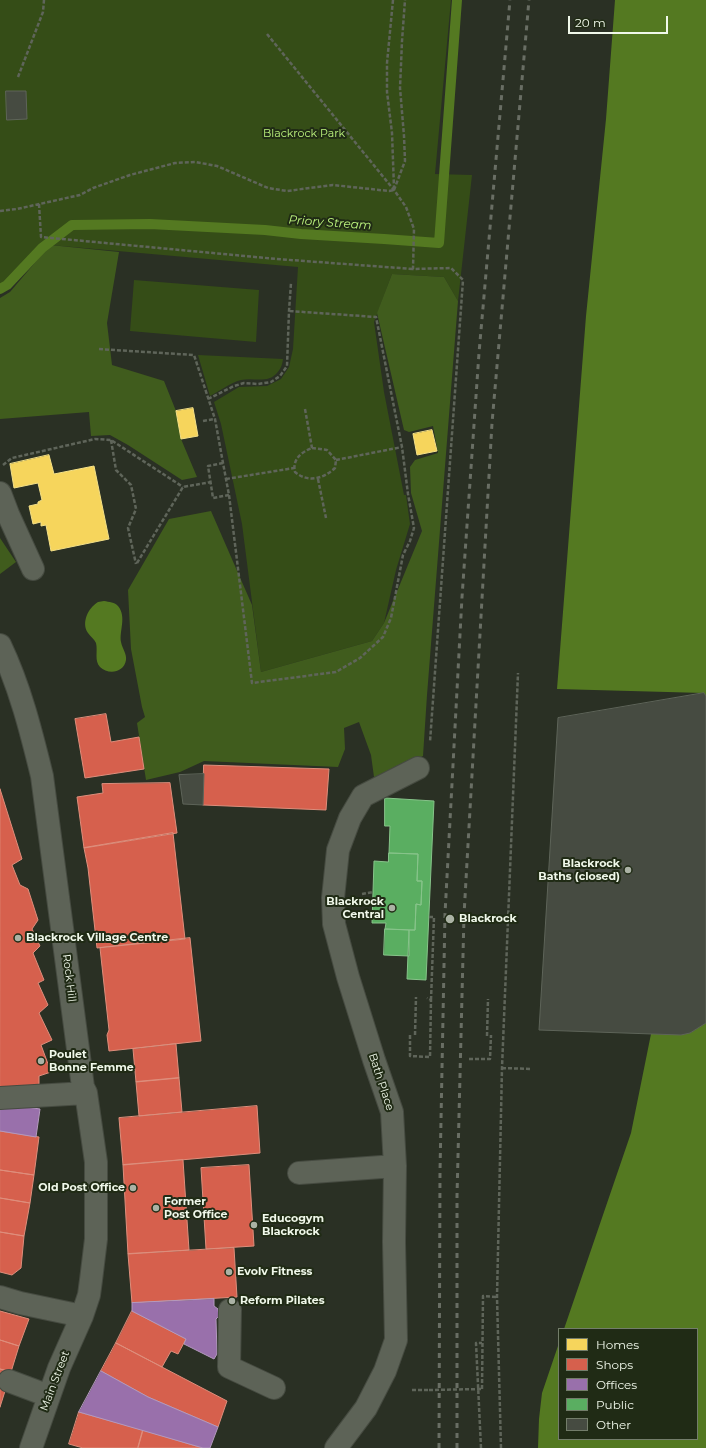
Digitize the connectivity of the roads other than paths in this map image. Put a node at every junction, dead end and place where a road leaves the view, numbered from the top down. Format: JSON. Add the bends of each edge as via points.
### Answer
{"nodes":[{"id":1,"x":0,"y":493,"type":"edge"},
{"id":2,"x":33,"y":569,"type":"dead end"},
{"id":3,"x":0,"y":645,"type":"edge"},
{"id":4,"x":418,"y":768,"type":"road end"},
{"id":5,"x":86,"y":1093,"type":"junction"},
{"id":6,"x":0,"y":1098,"type":"edge"},
{"id":7,"x":395,"y":1166,"type":"junction"},
{"id":8,"x":299,"y":1173,"type":"dead end"},
{"id":9,"x":0,"y":1297,"type":"edge"},
{"id":10,"x":230,"y":1310,"type":"dead end"},
{"id":11,"x":82,"y":1316,"type":"junction"},
{"id":12,"x":9,"y":1381,"type":"dead end"},
{"id":13,"x":274,"y":1388,"type":"dead end"},
{"id":14,"x":49,"y":1396,"type":"junction"},
{"id":15,"x":31,"y":1448,"type":"edge"},
{"id":16,"x":336,"y":1448,"type":"edge"}],
"edges":[{"from":1,"to":2,"type":"street"},
{"from":3,"to":5,"type":"street","name":"Rock Hill","via":[[19,690],[42,776],[82,1079]]},
{"from":4,"to":7,"type":"street","name":"Bath Place","via":[[364,796],[350,818],[338,850],[334,898],[334,924],[348,976],[392,1112]]},
{"from":5,"to":6,"type":"street"},
{"from":5,"to":11,"type":"street","name":"Rock Hill","via":[[96,1162],[96,1239],[89,1295]]},
{"from":7,"to":8,"type":"street"},
{"from":7,"to":16,"type":"street","name":"Bath Place","via":[[396,1340],[385,1372],[366,1408]]},
{"from":9,"to":11,"type":"street"},
{"from":10,"to":13,"type":"street","via":[[229,1366]]},
{"from":11,"to":14,"type":"street","name":"Main Street"},
{"from":12,"to":14,"type":"street"},
{"from":14,"to":15,"type":"street","name":"Main Street"}]}
